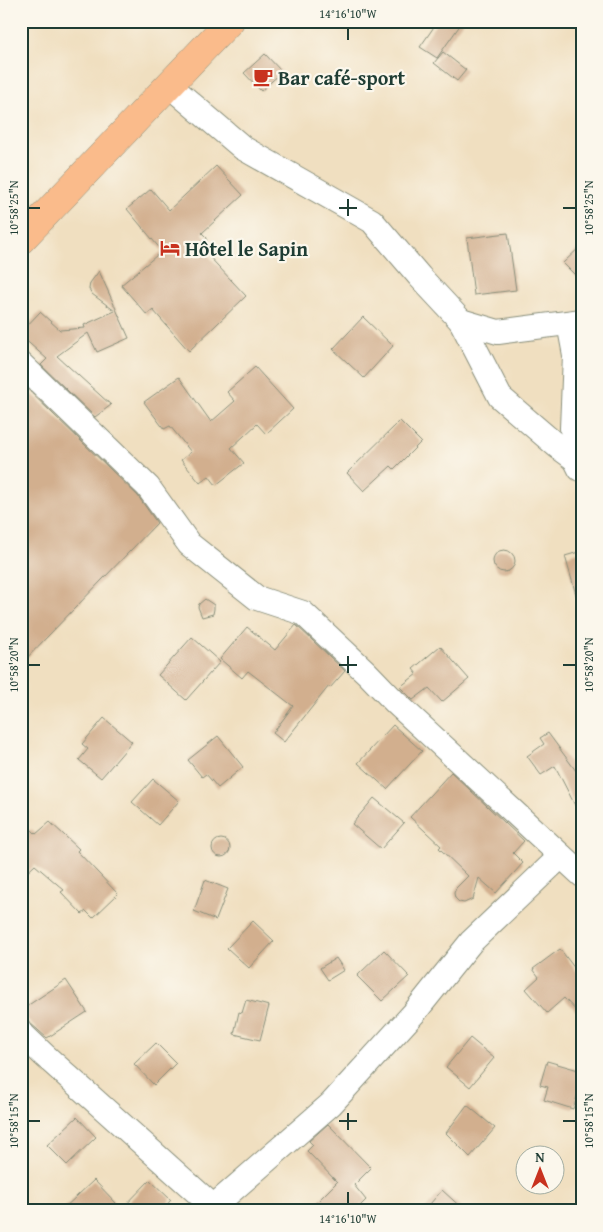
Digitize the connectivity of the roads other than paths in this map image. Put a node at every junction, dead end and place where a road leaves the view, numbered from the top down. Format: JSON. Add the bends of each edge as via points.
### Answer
{"nodes":[{"id":1,"x":230,"y":21,"type":"edge"},
{"id":2,"x":169,"y":85,"type":"junction"},
{"id":3,"x":21,"y":240,"type":"edge"},
{"id":4,"x":461,"y":321,"type":"junction"},
{"id":5,"x":575,"y":322,"type":"edge"},
{"id":6,"x":21,"y":364,"type":"edge"},
{"id":7,"x":579,"y":466,"type":"edge"},
{"id":8,"x":561,"y":856,"type":"junction"},
{"id":9,"x":582,"y":875,"type":"edge"},
{"id":10,"x":21,"y":1033,"type":"edge"},
{"id":11,"x":216,"y":1209,"type":"edge"}],
"edges":[{"from":1,"to":2,"type":"highway"},
{"from":2,"to":3,"type":"highway"},
{"from":2,"to":4,"type":"street","via":[[243,148],[372,221]]},
{"from":4,"to":5,"type":"street","via":[[498,332]]},
{"from":4,"to":7,"type":"street","via":[[500,397]]},
{"from":5,"to":7,"type":"street","via":[[572,428]]},
{"from":6,"to":8,"type":"street","via":[[148,487],[189,544],[257,598],[303,613]]},
{"from":8,"to":9,"type":"street"},
{"from":8,"to":11,"type":"street","via":[[471,942],[414,1013],[331,1104]]},
{"from":10,"to":11,"type":"street"}]}
